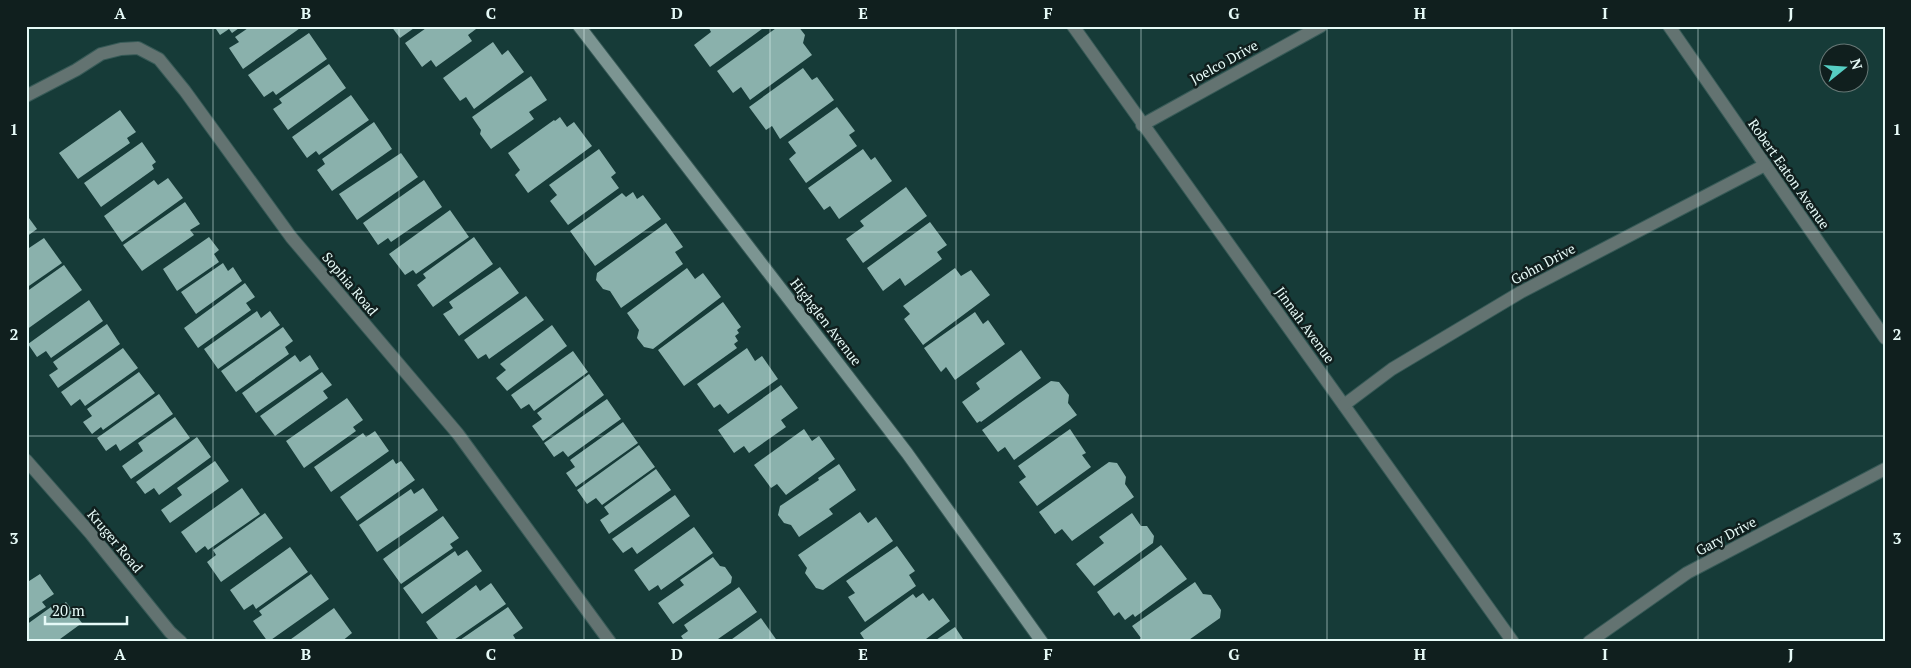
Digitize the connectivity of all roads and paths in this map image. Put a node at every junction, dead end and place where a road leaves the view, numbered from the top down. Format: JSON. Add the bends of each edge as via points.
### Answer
{"nodes":[{"id":1,"x":579,"y":26,"type":"edge"},
{"id":2,"x":1073,"y":26,"type":"edge"},
{"id":3,"x":1321,"y":26,"type":"edge"},
{"id":4,"x":1669,"y":26,"type":"edge"},
{"id":5,"x":26,"y":96,"type":"edge"},
{"id":6,"x":1142,"y":125,"type":"junction"},
{"id":7,"x":1765,"y":165,"type":"junction"},
{"id":8,"x":1885,"y":338,"type":"edge"},
{"id":9,"x":1344,"y":405,"type":"junction"},
{"id":10,"x":26,"y":460,"type":"edge"},
{"id":11,"x":1885,"y":469,"type":"edge"},
{"id":12,"x":181,"y":642,"type":"edge"},
{"id":13,"x":610,"y":642,"type":"edge"},
{"id":14,"x":1042,"y":642,"type":"edge"},
{"id":15,"x":1513,"y":642,"type":"edge"},
{"id":16,"x":1589,"y":642,"type":"edge"}],
"edges":[{"from":1,"to":14,"type":"street","name":"Highglen Avenue","via":[[907,452]]},
{"from":2,"to":6,"type":"street","name":"Jinnah Avenue"},
{"from":3,"to":6,"type":"street","name":"Joelco Drive"},
{"from":4,"to":7,"type":"street","name":"Robert Eaton Avenue"},
{"from":5,"to":13,"type":"street","name":"Sophia Road","via":[[101,54],[138,48],[159,59],[291,237],[458,434]]},
{"from":6,"to":9,"type":"street","name":"Jinnah Avenue"},
{"from":7,"to":8,"type":"street","name":"Robert Eaton Avenue"},
{"from":7,"to":9,"type":"street","name":"Gohn Drive","via":[[1522,292],[1392,368]]},
{"from":9,"to":15,"type":"street","name":"Jinnah Avenue"},
{"from":10,"to":12,"type":"street","name":"Kruger Road"},
{"from":11,"to":16,"type":"street","name":"Gary Drive","via":[[1687,573]]}]}
